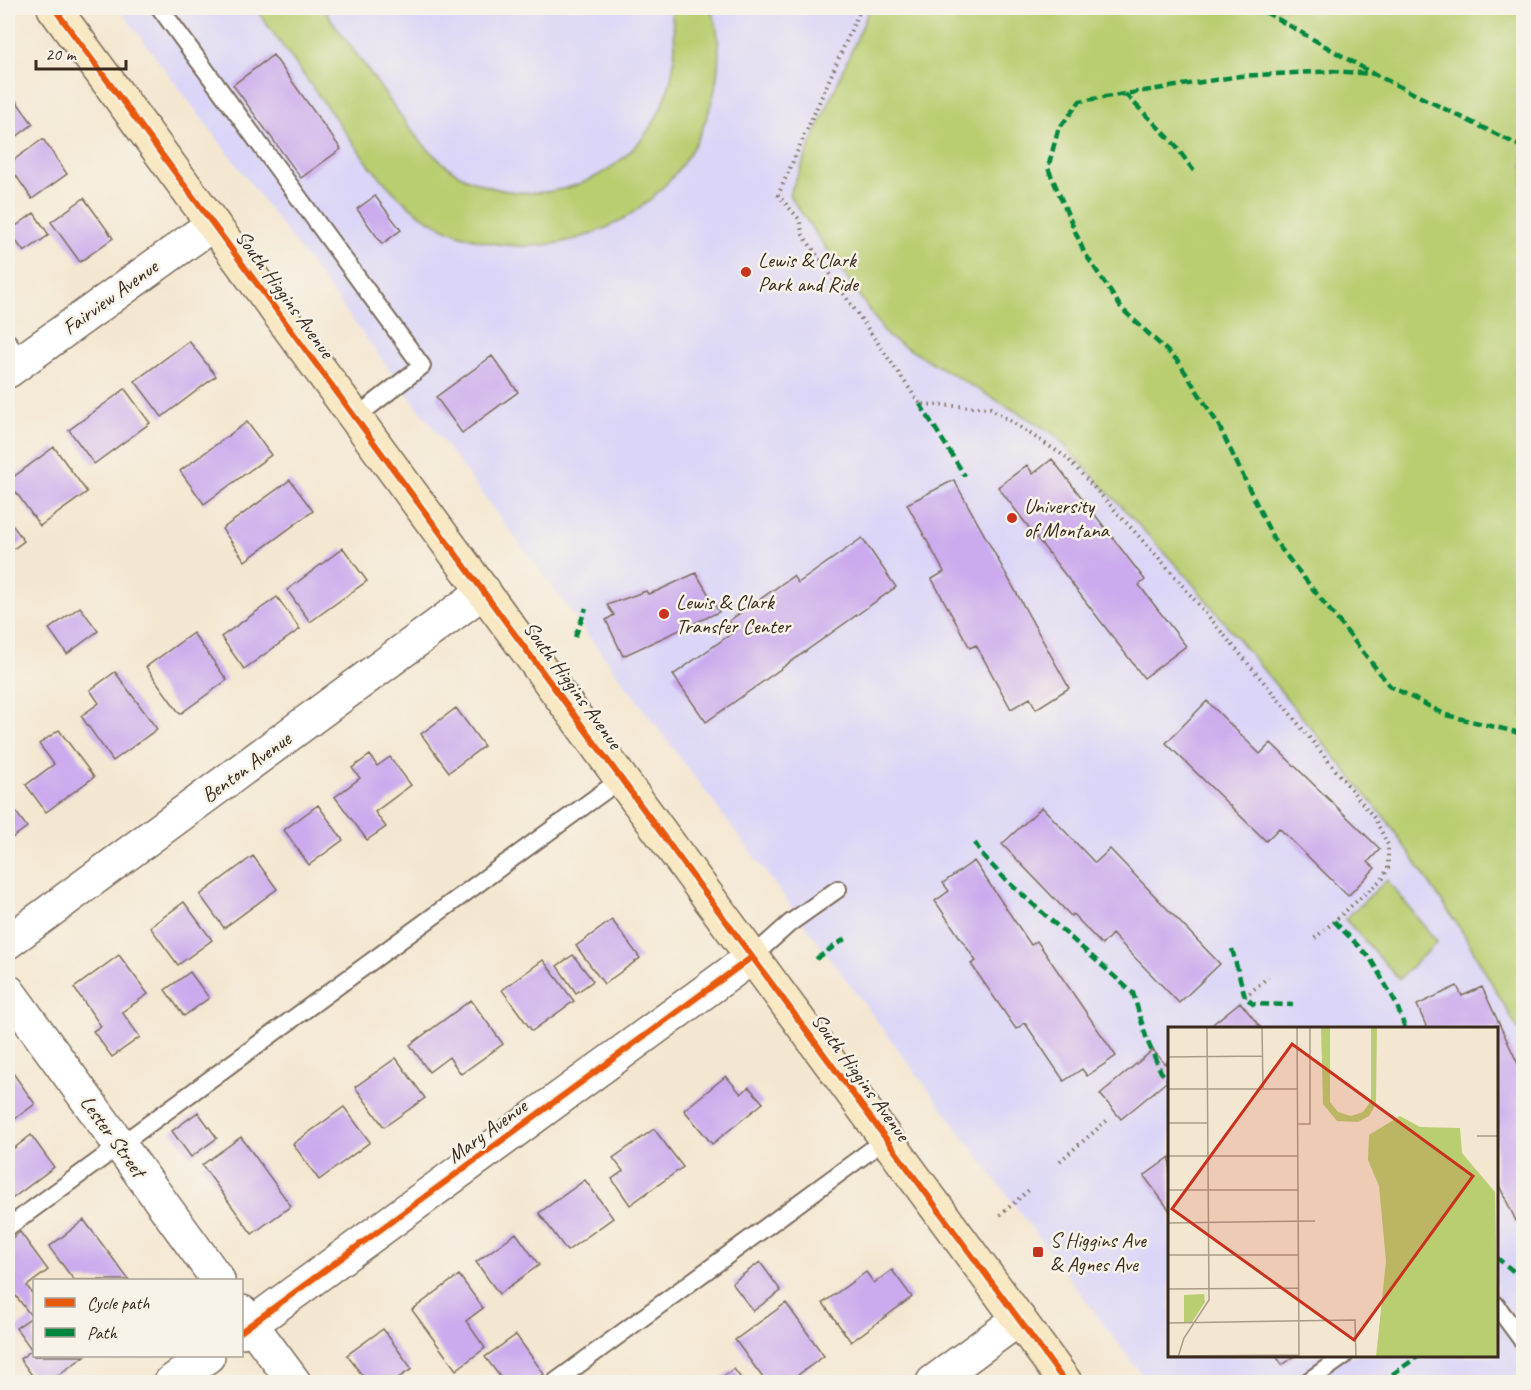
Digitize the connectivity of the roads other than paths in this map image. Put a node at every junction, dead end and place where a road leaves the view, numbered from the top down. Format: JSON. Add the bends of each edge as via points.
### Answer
{"nodes":[{"id":1,"x":54,"y":8,"type":"edge"},
{"id":2,"x":160,"y":8,"type":"edge"},
{"id":3,"x":213,"y":224,"type":"junction"},
{"id":4,"x":12,"y":358,"type":"edge"},
{"id":5,"x":356,"y":417,"type":"junction"},
{"id":6,"x":484,"y":591,"type":"junction"},
{"id":7,"x":621,"y":779,"type":"junction"},
{"id":8,"x":838,"y":888,"type":"dead end"},
{"id":9,"x":8,"y":942,"type":"edge"},
{"id":10,"x":752,"y":957,"type":"junction"},
{"id":11,"x":8,"y":991,"type":"edge"},
{"id":12,"x":886,"y":1138,"type":"junction"},
{"id":13,"x":120,"y":1144,"type":"junction"},
{"id":14,"x":8,"y":1227,"type":"edge"},
{"id":15,"x":217,"y":1279,"type":"edge"},
{"id":16,"x":1498,"y":1306,"type":"edge"},
{"id":17,"x":1019,"y":1319,"type":"junction"},
{"id":18,"x":244,"y":1322,"type":"edge"},
{"id":19,"x":1524,"y":1343,"type":"edge"},
{"id":20,"x":207,"y":1357,"type":"edge"},
{"id":21,"x":1343,"y":1357,"type":"edge"},
{"id":22,"x":171,"y":1383,"type":"edge"},
{"id":23,"x":294,"y":1383,"type":"edge"},
{"id":24,"x":555,"y":1383,"type":"edge"},
{"id":25,"x":933,"y":1383,"type":"edge"},
{"id":26,"x":1065,"y":1383,"type":"edge"},
{"id":27,"x":1307,"y":1383,"type":"edge"}],
"edges":[{"from":1,"to":3,"type":"main road","name":"South Higgins Avenue"},
{"from":2,"to":5,"type":"lane","via":[[422,366]]},
{"from":3,"to":4,"type":"street","name":"Fairview Avenue"},
{"from":3,"to":5,"type":"main road","name":"South Higgins Avenue"},
{"from":5,"to":6,"type":"main road","name":"South Higgins Avenue"},
{"from":6,"to":7,"type":"main road","name":"South Higgins Avenue"},
{"from":6,"to":9,"type":"street","name":"Benton Avenue"},
{"from":7,"to":10,"type":"main road","name":"South Higgins Avenue"},
{"from":7,"to":13,"type":"lane"},
{"from":8,"to":10,"type":"lane"},
{"from":10,"to":12,"type":"main road","name":"South Higgins Avenue"},
{"from":10,"to":18,"type":"street","name":"Mary Avenue"},
{"from":11,"to":13,"type":"street","name":"Lester Street"},
{"from":12,"to":17,"type":"main road","name":"South Higgins Avenue"},
{"from":12,"to":24,"type":"lane"},
{"from":13,"to":14,"type":"lane"},
{"from":13,"to":15,"type":"street","name":"Lester Street"},
{"from":16,"to":19,"type":"lane"},
{"from":17,"to":25,"type":"street"},
{"from":17,"to":26,"type":"main road","name":"South Higgins Avenue"},
{"from":18,"to":23,"type":"street"},
{"from":20,"to":22,"type":"street"},
{"from":21,"to":27,"type":"lane"}]}
